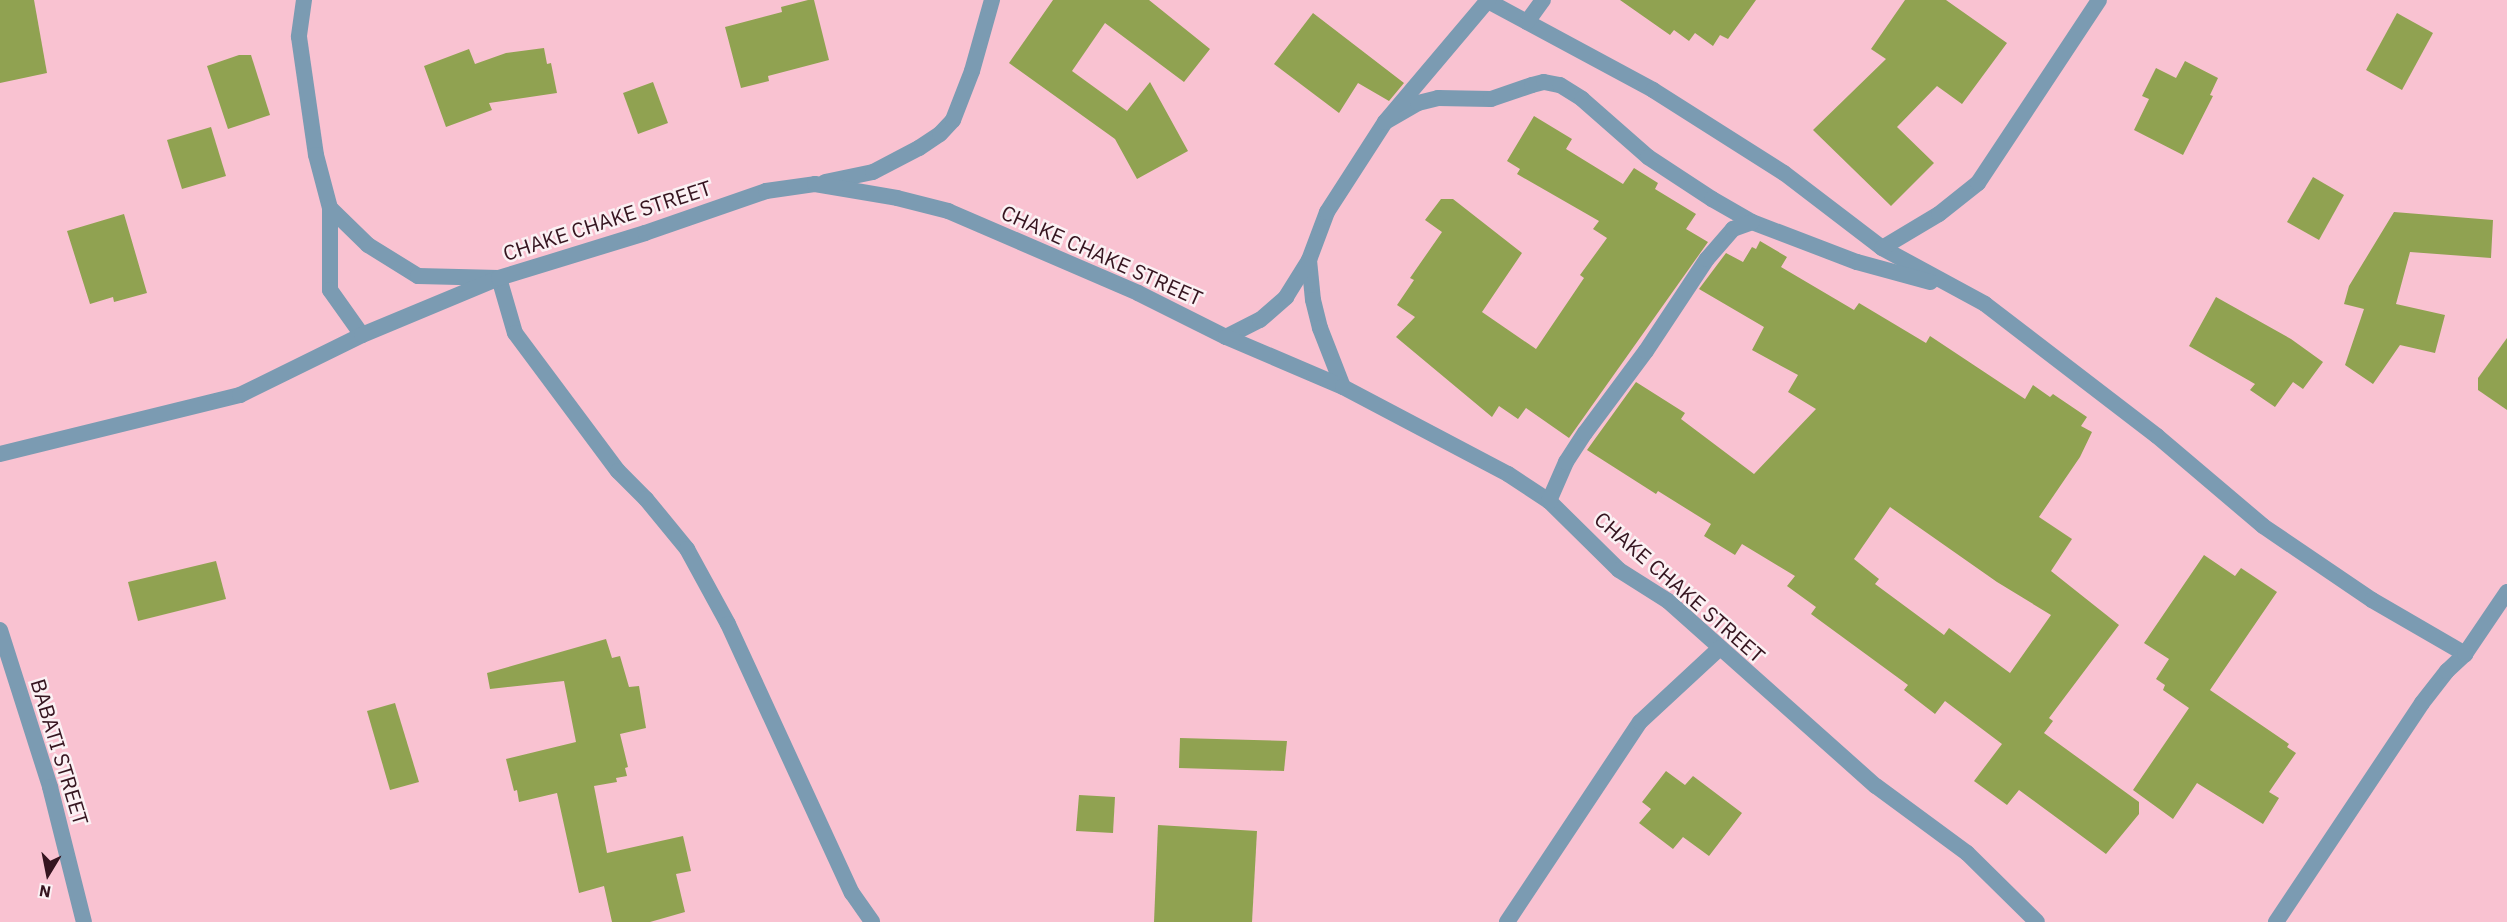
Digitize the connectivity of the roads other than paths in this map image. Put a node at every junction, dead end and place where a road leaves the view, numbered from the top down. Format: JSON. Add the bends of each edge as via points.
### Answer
{"nodes":[{"id":1,"x":304,"y":0,"type":"edge"},
{"id":2,"x":992,"y":0,"type":"edge"},
{"id":3,"x":1488,"y":0,"type":"edge"},
{"id":4,"x":1543,"y":0,"type":"edge"},
{"id":5,"x":2099,"y":0,"type":"edge"},
{"id":6,"x":1527,"y":22,"type":"junction"},
{"id":7,"x":1385,"y":122,"type":"junction"},
{"id":8,"x":815,"y":184,"type":"junction"},
{"id":9,"x":330,"y":208,"type":"junction"},
{"id":10,"x":1752,"y":222,"type":"junction"},
{"id":11,"x":1882,"y":248,"type":"junction"},
{"id":12,"x":1309,"y":260,"type":"junction"},
{"id":13,"x":499,"y":278,"type":"junction"},
{"id":14,"x":1958,"y":289,"type":"junction"},
{"id":15,"x":362,"y":335,"type":"junction"},
{"id":16,"x":1226,"y":337,"type":"junction"},
{"id":17,"x":1343,"y":387,"type":"junction"},
{"id":18,"x":0,"y":453,"type":"edge"},
{"id":19,"x":1549,"y":501,"type":"junction"},
{"id":20,"x":2507,"y":592,"type":"edge"},
{"id":21,"x":0,"y":630,"type":"edge"},
{"id":22,"x":1720,"y":648,"type":"junction"},
{"id":23,"x":2465,"y":654,"type":"junction"},
{"id":24,"x":84,"y":922,"type":"edge"},
{"id":25,"x":872,"y":922,"type":"edge"},
{"id":26,"x":1507,"y":922,"type":"edge"},
{"id":27,"x":2037,"y":922,"type":"edge"},
{"id":28,"x":2276,"y":922,"type":"edge"}],
"edges":[{"from":1,"to":9,"type":"street","via":[[299,37],[316,155]]},
{"from":2,"to":8,"type":"street","via":[[954,120],[919,148],[873,172]]},
{"from":3,"to":6,"type":"street"},
{"from":3,"to":7,"type":"street"},
{"from":4,"to":6,"type":"street"},
{"from":5,"to":11,"type":"street","via":[[1978,183],[1939,214]]},
{"from":6,"to":11,"type":"street","via":[[1653,90],[1784,173]]},
{"from":7,"to":10,"type":"street","via":[[1418,103],[1438,98],[1491,99],[1544,82],[1560,85],[1582,99],[1648,157]]},
{"from":7,"to":12,"type":"street","via":[[1327,212]]},
{"from":8,"to":13,"type":"street","name":"CHAKE CHAKE STREET","via":[[766,191]]},
{"from":8,"to":16,"type":"street","name":"CHAKE CHAKE STREET","via":[[948,211],[1138,293]]},
{"from":9,"to":13,"type":"street","via":[[368,245],[418,276]]},
{"from":9,"to":15,"type":"street","via":[[330,290]]},
{"from":10,"to":14,"type":"street","via":[[1857,262]]},
{"from":10,"to":19,"type":"street","via":[[1733,229],[1707,259],[1566,462]]},
{"from":11,"to":14,"type":"street"},
{"from":12,"to":16,"type":"street","via":[[1286,297],[1260,320]]},
{"from":12,"to":17,"type":"street","via":[[1320,328]]},
{"from":13,"to":15,"type":"street","name":"CHAKE CHAKE STREET"},
{"from":13,"to":25,"type":"street","via":[[515,333],[618,471],[687,549],[728,624],[852,893]]},
{"from":14,"to":23,"type":"street","via":[[1985,304],[2157,436],[2263,526],[2372,600]]},
{"from":15,"to":18,"type":"street","name":"CHAKE CHAKE STREET","via":[[240,395]]},
{"from":16,"to":17,"type":"street","name":"CHAKE CHAKE STREET"},
{"from":17,"to":19,"type":"street","name":"CHAKE CHAKE STREET","via":[[1508,474]]},
{"from":19,"to":22,"type":"street","name":"CHAKE CHAKE STREET","via":[[1619,570],[1668,601]]},
{"from":20,"to":23,"type":"street"},
{"from":21,"to":24,"type":"street","name":"BABATI STREET","via":[[50,787]]},
{"from":22,"to":26,"type":"street","via":[[1640,722]]},
{"from":22,"to":27,"type":"street","name":"CHAKE CHAKE STREET","via":[[1876,786],[1967,853]]},
{"from":23,"to":28,"type":"street","via":[[2422,703]]}]}
